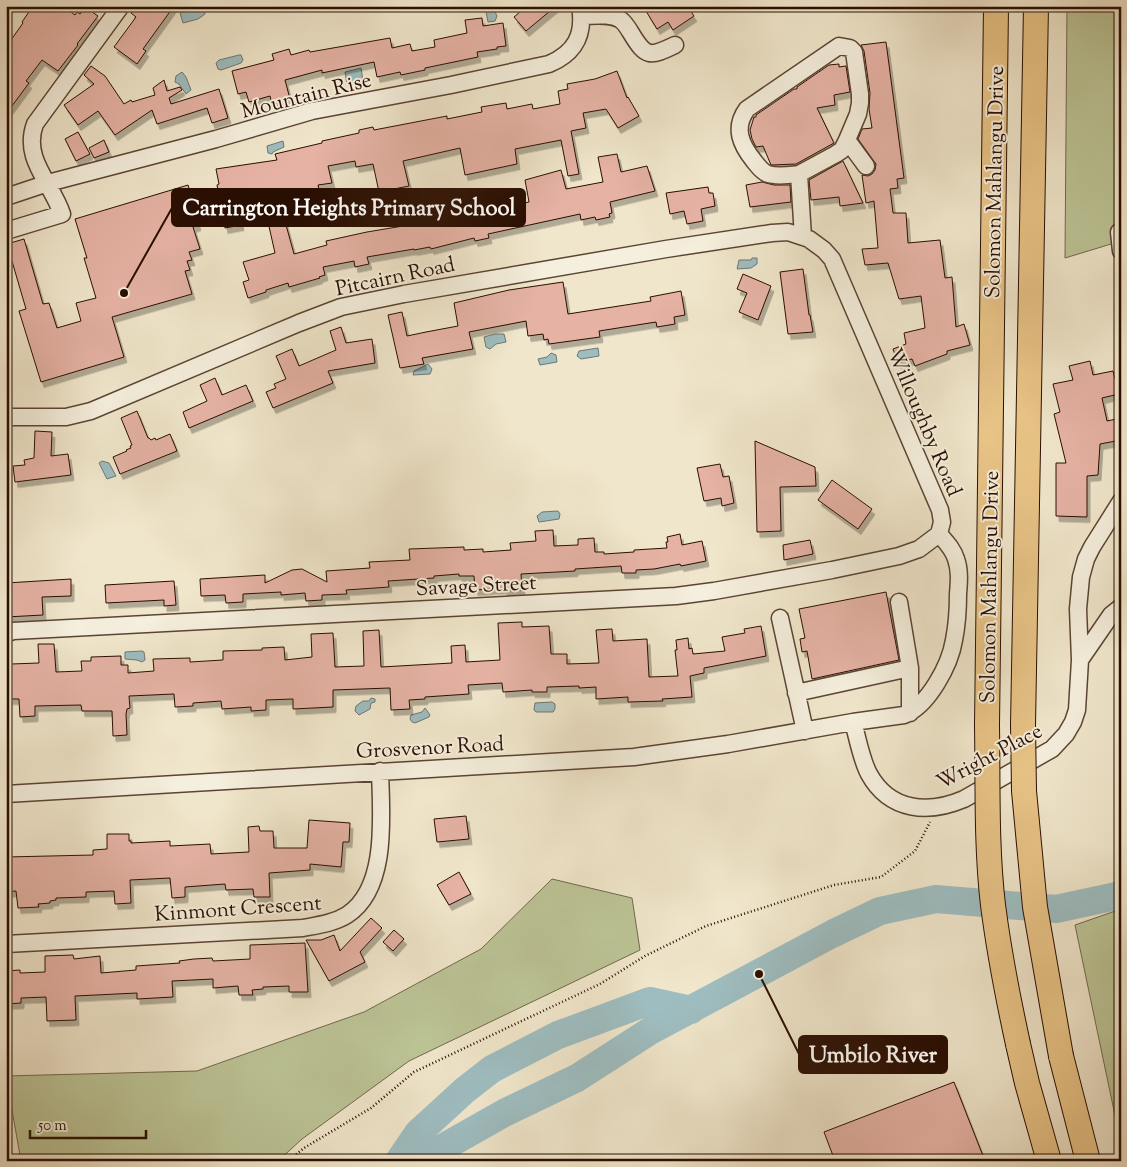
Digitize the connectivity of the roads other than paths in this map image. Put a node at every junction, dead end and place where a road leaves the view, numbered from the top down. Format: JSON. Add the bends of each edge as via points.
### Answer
{"nodes":[{"id":1,"x":121,"y":6,"type":"edge"},
{"id":2,"x":996,"y":6,"type":"edge"},
{"id":3,"x":1036,"y":6,"type":"edge"},
{"id":4,"x":581,"y":11,"type":"edge"},
{"id":5,"x":675,"y":44,"type":"dead end"},
{"id":6,"x":847,"y":140,"type":"junction"},
{"id":7,"x":866,"y":166,"type":"dead end"},
{"id":8,"x":799,"y":174,"type":"junction"},
{"id":9,"x":48,"y":183,"type":"junction"},
{"id":10,"x":6,"y":197,"type":"edge"},
{"id":11,"x":6,"y":231,"type":"edge"},
{"id":12,"x":1119,"y":232,"type":"dead end"},
{"id":13,"x":806,"y":238,"type":"junction"},
{"id":14,"x":1121,"y":251,"type":"edge"},
{"id":15,"x":6,"y":417,"type":"edge"},
{"id":16,"x":1121,"y":501,"type":"edge"},
{"id":17,"x":939,"y":534,"type":"junction"},
{"id":18,"x":899,"y":602,"type":"dead end"},
{"id":19,"x":1121,"y":607,"type":"edge"},
{"id":20,"x":780,"y":618,"type":"dead end"},
{"id":21,"x":6,"y":634,"type":"edge"},
{"id":22,"x":1080,"y":660,"type":"junction"},
{"id":23,"x":910,"y":668,"type":"junction"},
{"id":24,"x":796,"y":693,"type":"junction"},
{"id":25,"x":910,"y":713,"type":"junction"},
{"id":26,"x":853,"y":722,"type":"junction"},
{"id":27,"x":805,"y":732,"type":"junction"},
{"id":28,"x":380,"y":771,"type":"junction"},
{"id":29,"x":6,"y":794,"type":"edge"},
{"id":30,"x":6,"y":944,"type":"edge"},
{"id":31,"x":1049,"y":1161,"type":"edge"},
{"id":32,"x":1088,"y":1161,"type":"edge"}],
"edges":[{"from":1,"to":9,"type":"street","via":[[35,124],[32,152],[42,177]]},
{"from":2,"to":31,"type":"highway","name":"Solomon Mahlangu Drive","bridge":true,"via":[[988,825],[993,903],[1007,994]]},
{"from":3,"to":32,"type":"highway","name":"Solomon Mahlangu Drive","bridge":true,"via":[[1024,791],[1034,898],[1052,1017]]},
{"from":4,"to":5,"type":"street","via":[[620,20],[649,54],[656,54]]},
{"from":4,"to":9,"type":"street","name":"Mountain Rise","via":[[582,25],[571,51],[548,64],[312,111]]},
{"from":6,"to":7,"type":"street"},
{"from":6,"to":8,"type":"street","via":[[842,150]]},
{"from":6,"to":8,"type":"street","via":[[858,114],[860,94],[854,52],[839,46],[747,109],[741,120],[741,143],[766,173],[773,176]]},
{"from":8,"to":13,"type":"street"},
{"from":9,"to":10,"type":"street","name":"Mountain Rise"},
{"from":9,"to":11,"type":"street","via":[[62,214]]},
{"from":12,"to":14,"type":"street"},
{"from":13,"to":15,"type":"street","name":"Pitcairn Road","via":[[788,232],[772,233],[341,307],[298,322],[91,411],[66,416]]},
{"from":13,"to":17,"type":"street","name":"Willoughby Road","via":[[832,259],[940,510]]},
{"from":16,"to":22,"type":"street","name":"Wright Place","via":[[1089,553],[1081,577],[1078,609]]},
{"from":17,"to":21,"type":"street","name":"Savage Street","via":[[919,549],[899,556],[724,590],[676,596],[13,631]]},
{"from":17,"to":25,"type":"street","via":[[951,547],[958,568],[954,642],[936,684],[924,702]]},
{"from":18,"to":23,"type":"street"},
{"from":19,"to":22,"type":"street","via":[[1111,615]]},
{"from":20,"to":24,"type":"street"},
{"from":22,"to":26,"type":"street","name":"Wright Place","via":[[1077,710],[1059,743],[950,805],[918,808],[891,798],[869,774]]},
{"from":23,"to":24,"type":"street"},
{"from":23,"to":25,"type":"street"},
{"from":24,"to":27,"type":"street"},
{"from":25,"to":26,"type":"street"},
{"from":26,"to":27,"type":"street","name":"Grosvenor Road"},
{"from":27,"to":28,"type":"street","name":"Grosvenor Road","via":[[634,756]]},
{"from":28,"to":29,"type":"street","name":"Grosvenor Road"},
{"from":28,"to":30,"type":"street","name":"Kinmont Crescent","via":[[378,862],[361,901],[340,919],[303,928]]}]}
